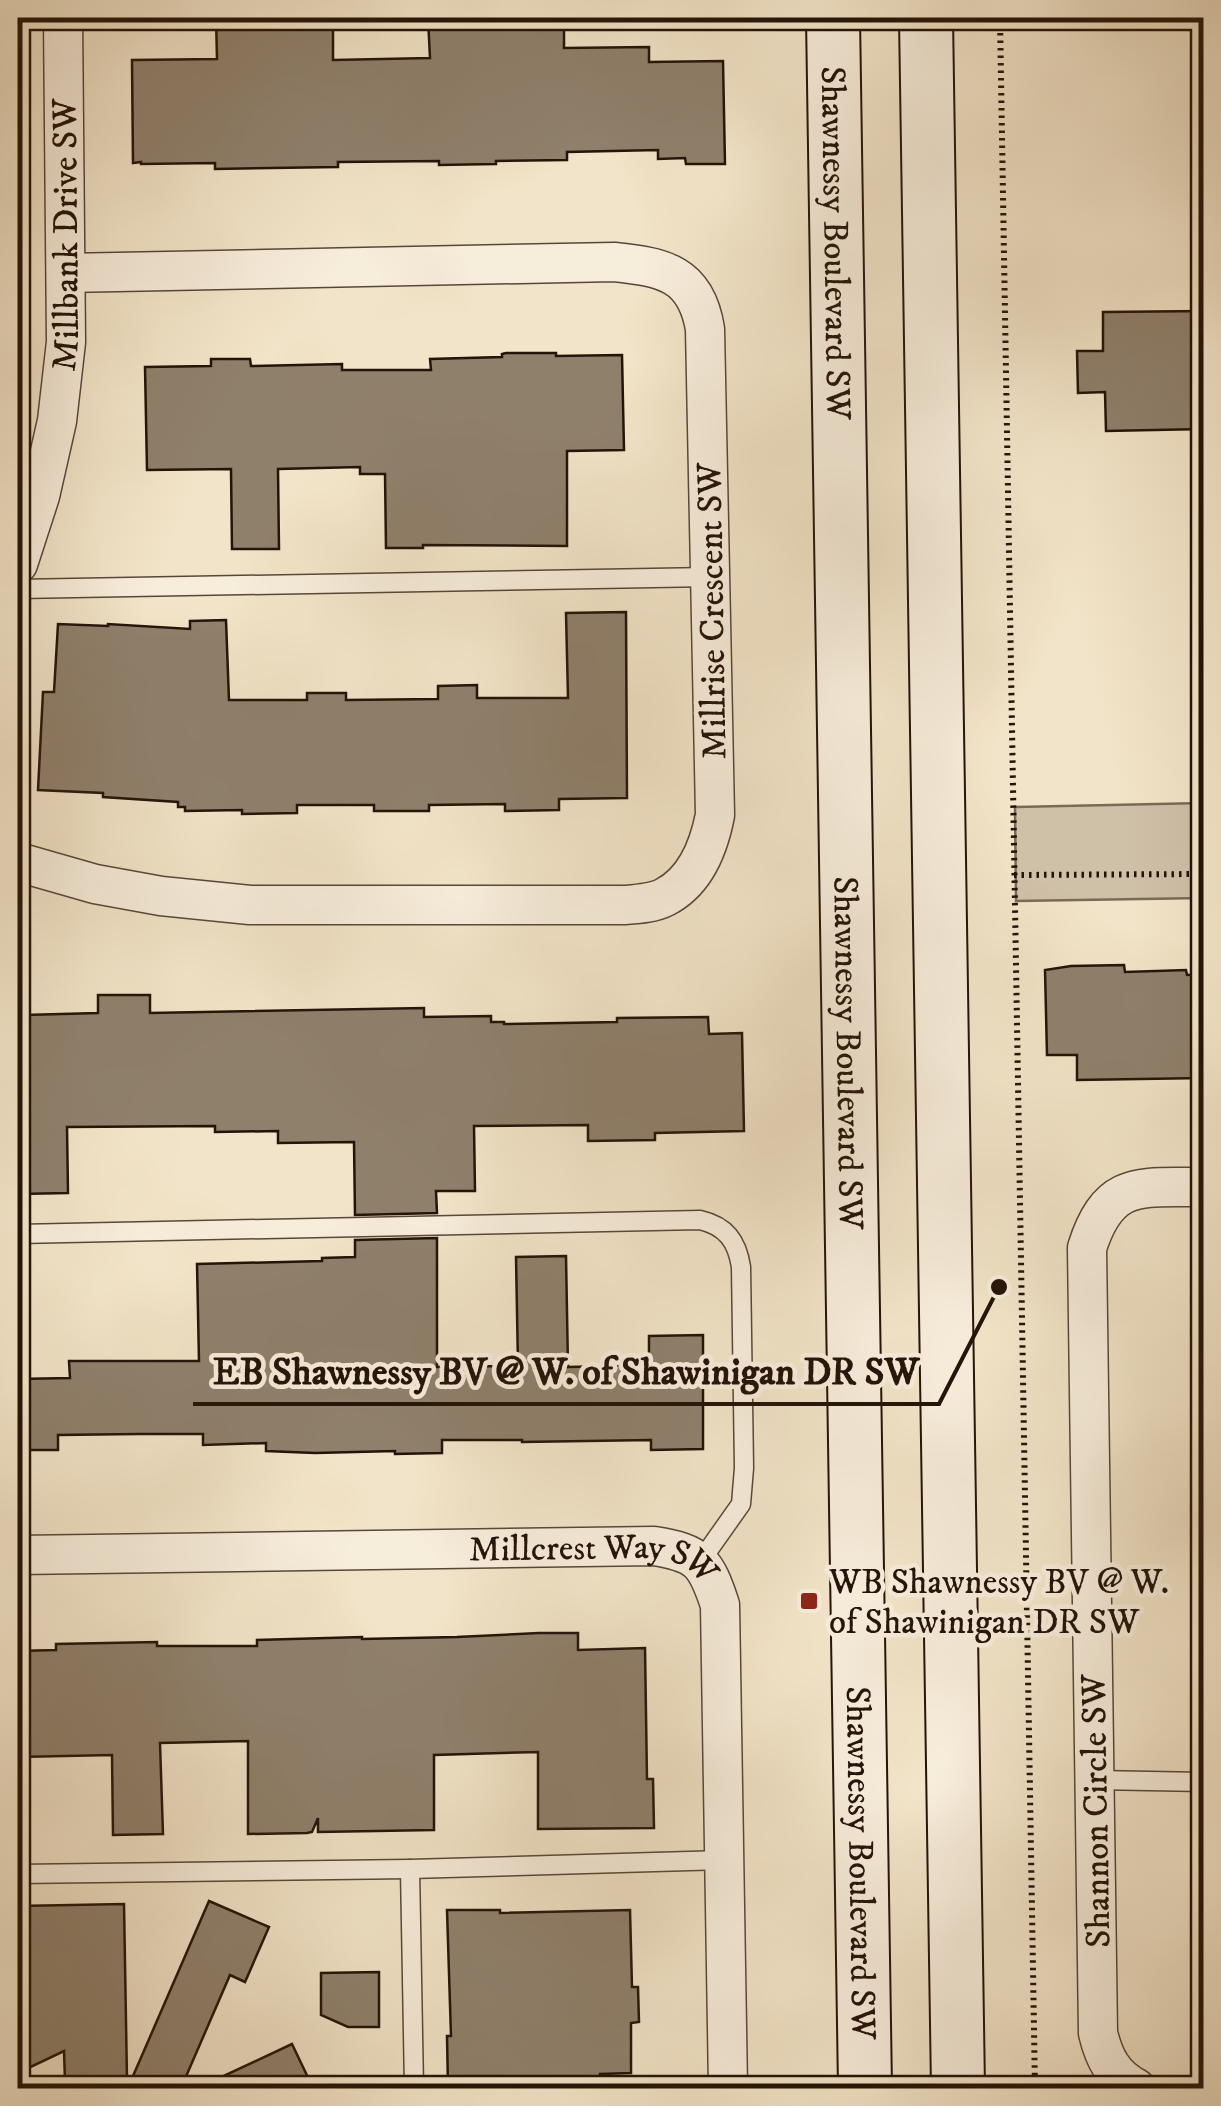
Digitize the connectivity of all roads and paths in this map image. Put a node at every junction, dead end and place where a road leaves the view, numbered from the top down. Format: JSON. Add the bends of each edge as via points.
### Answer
{"nodes":[{"id":1,"x":62,"y":18,"type":"edge"},
{"id":2,"x":833,"y":18,"type":"edge"},
{"id":3,"x":1000,"y":18,"type":"edge"},
{"id":4,"x":927,"y":28,"type":"edge"},
{"id":5,"x":66,"y":273,"type":"junction"},
{"id":6,"x":18,"y":564,"type":"edge"},
{"id":7,"x":710,"y":577,"type":"junction"},
{"id":8,"x":18,"y":589,"type":"edge"},
{"id":9,"x":18,"y":862,"type":"edge"},
{"id":10,"x":1204,"y":874,"type":"edge"},
{"id":11,"x":1014,"y":875,"type":"junction"},
{"id":12,"x":1204,"y":1187,"type":"edge"},
{"id":13,"x":18,"y":1234,"type":"edge"},
{"id":14,"x":18,"y":1554,"type":"edge"},
{"id":15,"x":700,"y":1562,"type":"junction"},
{"id":16,"x":1095,"y":1780,"type":"junction"},
{"id":17,"x":1204,"y":1782,"type":"edge"},
{"id":18,"x":724,"y":1860,"type":"junction"},
{"id":19,"x":410,"y":1868,"type":"junction"},
{"id":20,"x":18,"y":1874,"type":"edge"},
{"id":21,"x":1118,"y":2083,"type":"edge"},
{"id":22,"x":414,"y":2088,"type":"edge"},
{"id":23,"x":728,"y":2088,"type":"edge"},
{"id":24,"x":865,"y":2088,"type":"edge"},
{"id":25,"x":958,"y":2088,"type":"edge"},
{"id":26,"x":1034,"y":2088,"type":"edge"}],
"edges":[{"from":1,"to":5,"type":"street","name":"Millbank Drive SW"},
{"from":2,"to":24,"type":"main road","name":"Shawnessy Boulevard SW"},
{"from":3,"to":11,"type":"path"},
{"from":4,"to":25,"type":"main road"},
{"from":5,"to":6,"type":"street","name":"Millbank Drive SW","via":[[57,421]]},
{"from":5,"to":7,"type":"street","name":"Millrise Crescent SW","via":[[614,262],[665,270],[702,306]]},
{"from":7,"to":8,"type":"lane"},
{"from":7,"to":9,"type":"street","name":"Millrise Crescent SW","via":[[712,835],[686,882],[664,898],[625,905],[250,905],[95,884]]},
{"from":10,"to":11,"type":"path"},
{"from":11,"to":26,"type":"path"},
{"from":12,"to":16,"type":"street","name":"Shannon Circle SW","via":[[1128,1191],[1107,1204],[1086,1248]]},
{"from":13,"to":15,"type":"lane","via":[[711,1223],[731,1236],[740,1255],[744,1468],[741,1504]]},
{"from":14,"to":15,"type":"street","name":"Millcrest Way SW","via":[[654,1546],[683,1550]]},
{"from":15,"to":18,"type":"street","name":"Millcrest Way SW","via":[[720,1605]]},
{"from":16,"to":17,"type":"lane"},
{"from":16,"to":21,"type":"street","name":"Shannon Circle SW","via":[[1098,2033]]},
{"from":18,"to":19,"type":"lane"},
{"from":18,"to":23,"type":"street","name":"Millcrest Way SW"},
{"from":19,"to":20,"type":"lane"},
{"from":19,"to":22,"type":"lane"}]}
